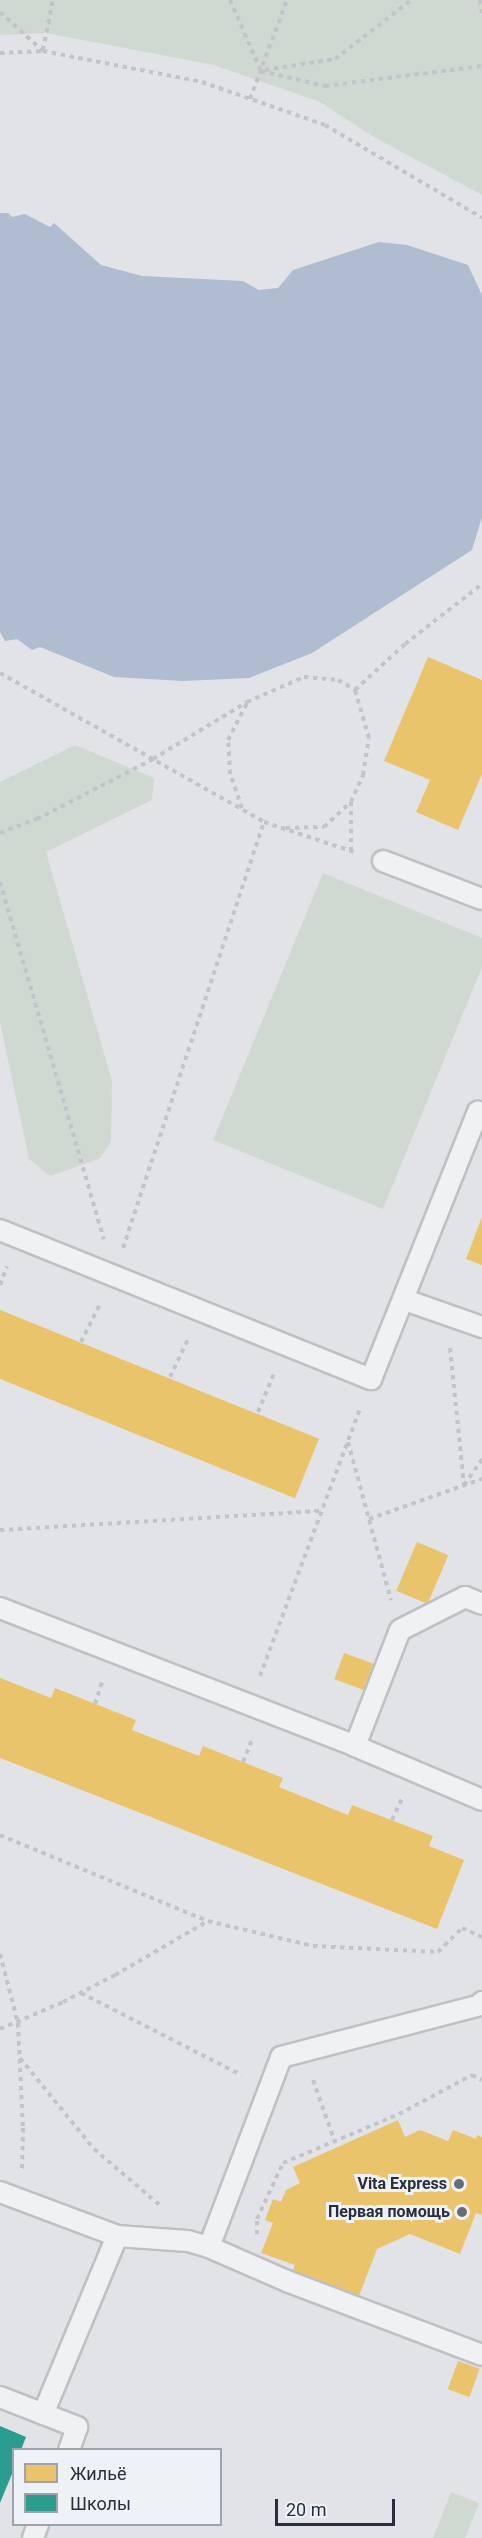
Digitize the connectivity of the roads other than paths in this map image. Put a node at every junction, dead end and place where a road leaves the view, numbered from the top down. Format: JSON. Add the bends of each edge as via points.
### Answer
{"nodes":[{"id":1,"x":383,"y":861,"type":"road end"},
{"id":2,"x":482,"y":898,"type":"edge"},
{"id":3,"x":482,"y":1113,"type":"edge"},
{"id":4,"x":0,"y":1230,"type":"edge"},
{"id":5,"x":405,"y":1300,"type":"junction"},
{"id":6,"x":482,"y":1327,"type":"edge"},
{"id":7,"x":482,"y":1604,"type":"edge"},
{"id":8,"x":0,"y":1608,"type":"edge"},
{"id":9,"x":355,"y":1746,"type":"junction"},
{"id":10,"x":482,"y":1800,"type":"edge"},
{"id":11,"x":482,"y":2002,"type":"edge"},
{"id":12,"x":0,"y":2192,"type":"edge"},
{"id":13,"x":117,"y":2236,"type":"junction"},
{"id":14,"x":209,"y":2247,"type":"junction"},
{"id":15,"x":482,"y":2355,"type":"edge"},
{"id":16,"x":0,"y":2397,"type":"edge"},
{"id":17,"x":43,"y":2414,"type":"junction"},
{"id":18,"x":70,"y":2448,"type":"edge"}],
"edges":[{"from":1,"to":2,"type":"lane"},
{"from":3,"to":5,"type":"lane","via":[[478,1112]]},
{"from":4,"to":5,"type":"lane","via":[[371,1379]]},
{"from":5,"to":6,"type":"lane"},
{"from":7,"to":9,"type":"lane","via":[[465,1597],[400,1629]]},
{"from":8,"to":9,"type":"lane"},
{"from":9,"to":10,"type":"lane"},
{"from":11,"to":14,"type":"lane","via":[[281,2056]]},
{"from":12,"to":13,"type":"lane"},
{"from":13,"to":14,"type":"lane","via":[[180,2240]]},
{"from":13,"to":17,"type":"lane"},
{"from":14,"to":15,"type":"lane"},
{"from":16,"to":17,"type":"lane"},
{"from":17,"to":18,"type":"lane","via":[[77,2427]]}]}
